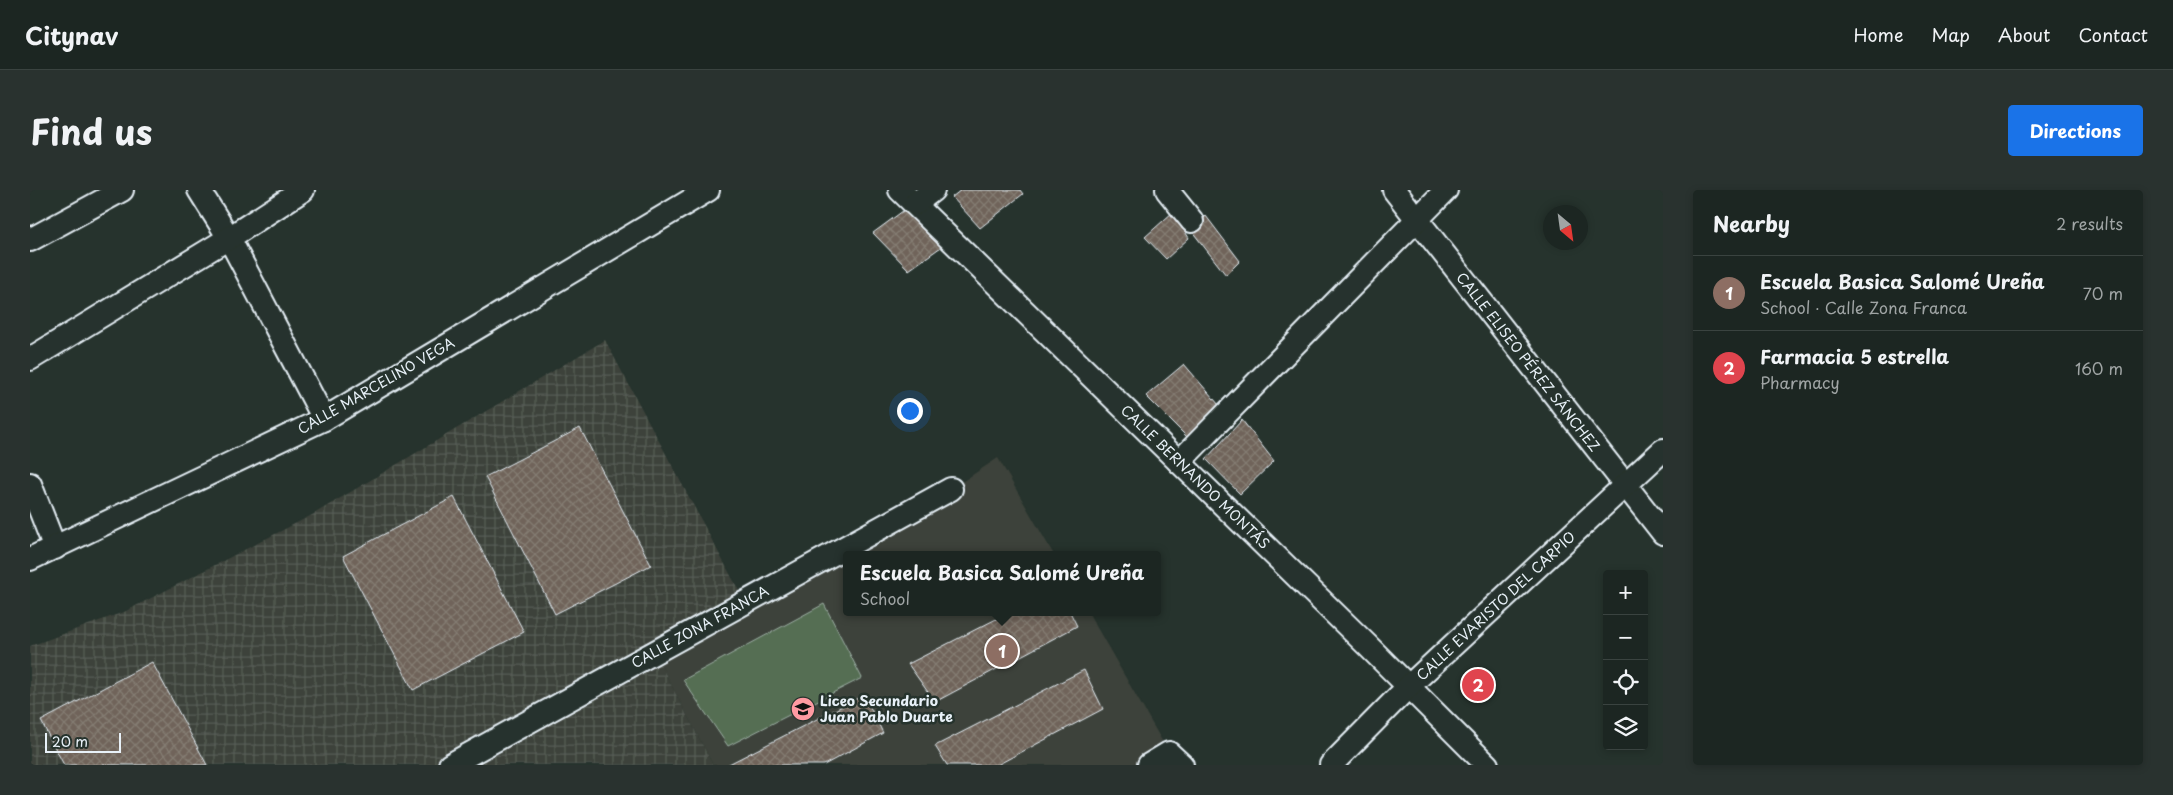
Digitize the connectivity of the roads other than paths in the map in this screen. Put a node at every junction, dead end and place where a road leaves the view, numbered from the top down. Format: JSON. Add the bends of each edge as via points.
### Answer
{"nodes":[{"id":1,"x":122,"y":190,"type":"edge"},
{"id":2,"x":199,"y":190,"type":"edge"},
{"id":3,"x":303,"y":190,"type":"edge"},
{"id":4,"x":708,"y":190,"type":"edge"},
{"id":5,"x":933,"y":190,"type":"edge"},
{"id":6,"x":1166,"y":190,"type":"edge"},
{"id":7,"x":1394,"y":190,"type":"edge"},
{"id":8,"x":1446,"y":190,"type":"edge"},
{"id":9,"x":907,"y":197,"type":"edge"},
{"id":10,"x":1417,"y":221,"type":"junction"},
{"id":11,"x":1192,"y":222,"type":"dead end"},
{"id":12,"x":229,"y":238,"type":"junction"},
{"id":13,"x":30,"y":240,"type":"edge"},
{"id":14,"x":30,"y":358,"type":"edge"},
{"id":15,"x":324,"y":419,"type":"junction"},
{"id":16,"x":1663,"y":450,"type":"edge"},
{"id":17,"x":1180,"y":462,"type":"junction"},
{"id":18,"x":30,"y":484,"type":"edge"},
{"id":19,"x":1626,"y":486,"type":"junction"},
{"id":20,"x":951,"y":488,"type":"dead end"},
{"id":21,"x":1663,"y":533,"type":"edge"},
{"id":22,"x":55,"y":548,"type":"junction"},
{"id":23,"x":30,"y":559,"type":"edge"},
{"id":24,"x":1408,"y":686,"type":"junction"},
{"id":25,"x":1176,"y":759,"type":"edge"},
{"id":26,"x":450,"y":765,"type":"edge"},
{"id":27,"x":1148,"y":765,"type":"edge"},
{"id":28,"x":1331,"y":765,"type":"edge"},
{"id":29,"x":1487,"y":765,"type":"edge"}],
"edges":[{"from":1,"to":13,"type":"street"},
{"from":2,"to":12,"type":"street"},
{"from":3,"to":12,"type":"street"},
{"from":4,"to":15,"type":"street","name":"CALLE MARCELINO VEGA"},
{"from":5,"to":9,"type":"street"},
{"from":6,"to":11,"type":"street"},
{"from":7,"to":10,"type":"street","name":"CALLE ELISEO PÉREZ SÁNCHEZ"},
{"from":8,"to":10,"type":"street"},
{"from":9,"to":17,"type":"street","name":"CALLE BERNANDO MONTÁS"},
{"from":10,"to":17,"type":"street"},
{"from":10,"to":19,"type":"street","name":"CALLE ELISEO PÉREZ SÁNCHEZ"},
{"from":12,"to":14,"type":"street"},
{"from":12,"to":15,"type":"street"},
{"from":15,"to":22,"type":"street","name":"CALLE MARCELINO VEGA"},
{"from":16,"to":19,"type":"street","name":"CALLE EVARISTO DEL CARPIO"},
{"from":17,"to":24,"type":"street","name":"CALLE BERNANDO MONTÁS"},
{"from":18,"to":22,"type":"street"},
{"from":19,"to":21,"type":"street","name":"CALLE ELISEO PÉREZ SÁNCHEZ"},
{"from":19,"to":24,"type":"street","name":"CALLE EVARISTO DEL CARPIO"},
{"from":20,"to":26,"type":"street","name":"CALLE ZONA FRANCA"},
{"from":22,"to":23,"type":"street","name":"CALLE MARCELINO VEGA"},
{"from":24,"to":28,"type":"street","name":"CALLE EVARISTO DEL CARPIO"},
{"from":24,"to":29,"type":"street","name":"CALLE BERNANDO MONTÁS"},
{"from":25,"to":27,"type":"street"}]}
